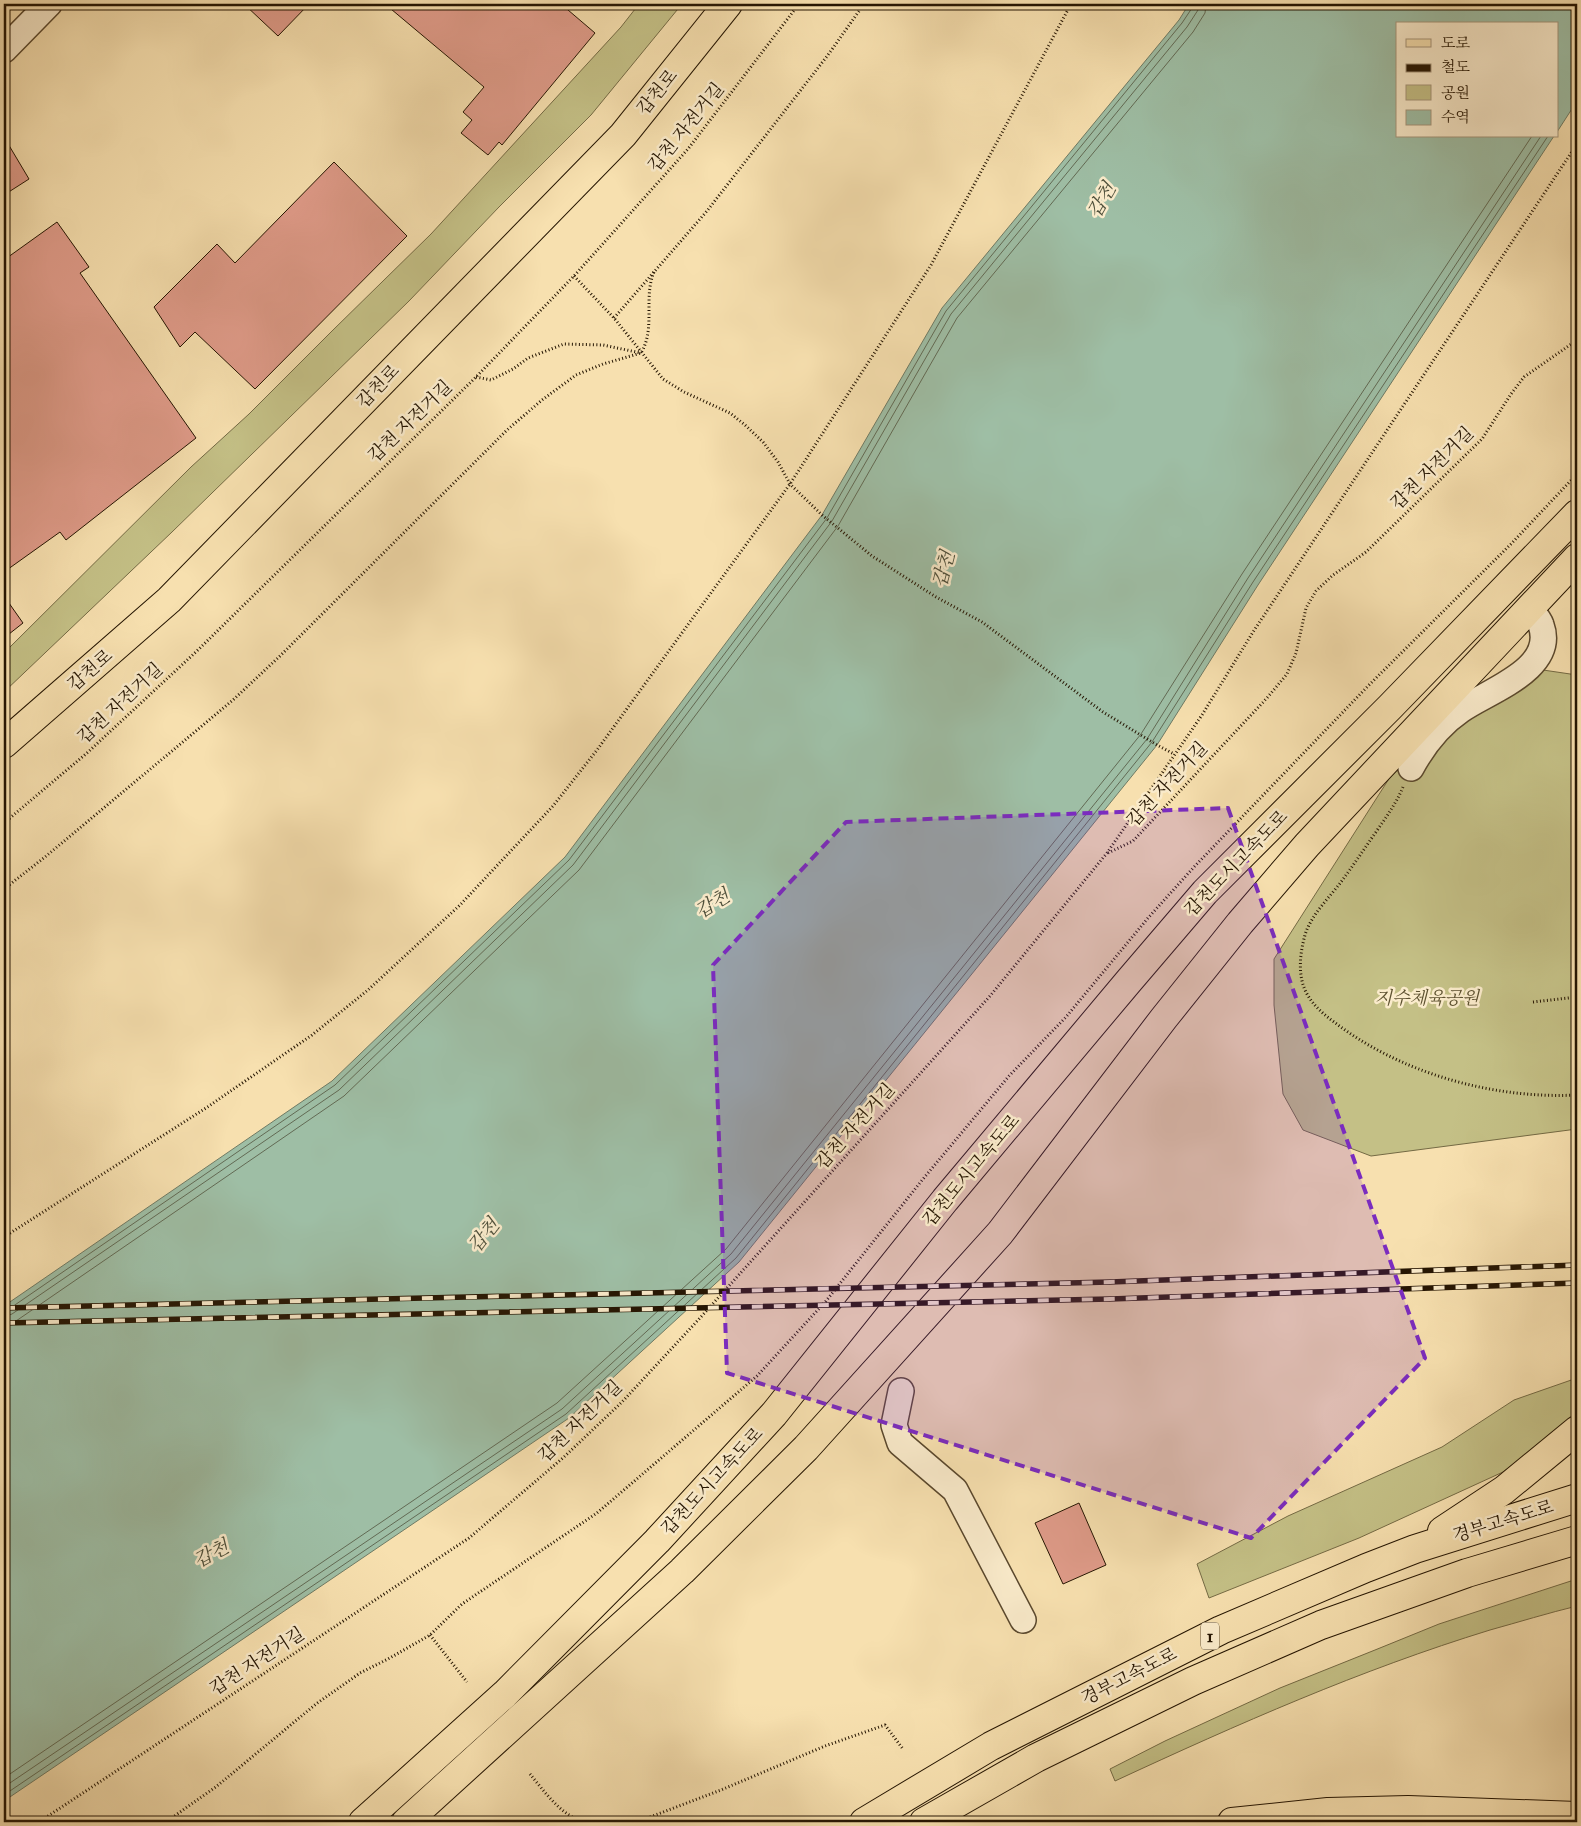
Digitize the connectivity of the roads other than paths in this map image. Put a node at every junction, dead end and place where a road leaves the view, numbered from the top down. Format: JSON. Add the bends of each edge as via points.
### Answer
{"nodes":[{"id":1,"x":49,"y":4,"type":"edge"},
{"id":2,"x":728,"y":4,"type":"edge"},
{"id":3,"x":4,"y":50,"type":"edge"},
{"id":4,"x":1577,"y":514,"type":"edge"},
{"id":5,"x":1577,"y":558,"type":"edge"},
{"id":6,"x":1530,"y":609,"type":"junction"},
{"id":7,"x":4,"y":744,"type":"edge"},
{"id":8,"x":1411,"y":768,"type":"road end"},
{"id":9,"x":900,"y":1391,"type":"dead end"},
{"id":10,"x":1577,"y":1430,"type":"edge"},
{"id":11,"x":1577,"y":1498,"type":"edge"},
{"id":12,"x":1577,"y":1540,"type":"edge"},
{"id":13,"x":1415,"y":1549,"type":"junction"},
{"id":14,"x":1023,"y":1620,"type":"dead end"},
{"id":15,"x":1574,"y":1811,"type":"edge"},
{"id":16,"x":362,"y":1822,"type":"edge"},
{"id":17,"x":406,"y":1822,"type":"edge"},
{"id":18,"x":864,"y":1822,"type":"edge"},
{"id":19,"x":924,"y":1822,"type":"edge"},
{"id":20,"x":1232,"y":1822,"type":"edge"}],
"edges":[{"from":1,"to":3,"type":"street"},
{"from":2,"to":7,"type":"main road","name":"갑천로","via":[[623,135],[170,600]]},
{"from":4,"to":16,"type":"main road","name":"갑천도시고속도로","via":[[1205,892],[945,1200],[774,1414],[670,1527],[505,1694]]},
{"from":5,"to":6,"type":"main road"},
{"from":6,"to":8,"type":"street","via":[[1543,634],[1543,647],[1536,660],[1518,677],[1460,710],[1423,747]]},
{"from":6,"to":17,"type":"main road","via":[[1307,846],[1246,916],[1000,1233],[806,1448],[682,1570]]},
{"from":9,"to":14,"type":"street","via":[[894,1424],[900,1444],[955,1490]]},
{"from":10,"to":13,"type":"main road","via":[[1504,1490]]},
{"from":11,"to":13,"type":"main road","name":"경부고속도로","number":"1"},
{"from":12,"to":19,"type":"main road","name":"경부고속도로","number":"1","via":[[1467,1573],[1312,1629],[1193,1681],[1036,1758]]},
{"from":13,"to":18,"type":"main road","name":"경부고속도로","number":"1","via":[[1221,1630],[991,1746]]},
{"from":15,"to":20,"type":"main road","via":[[1328,1812]]}]}
